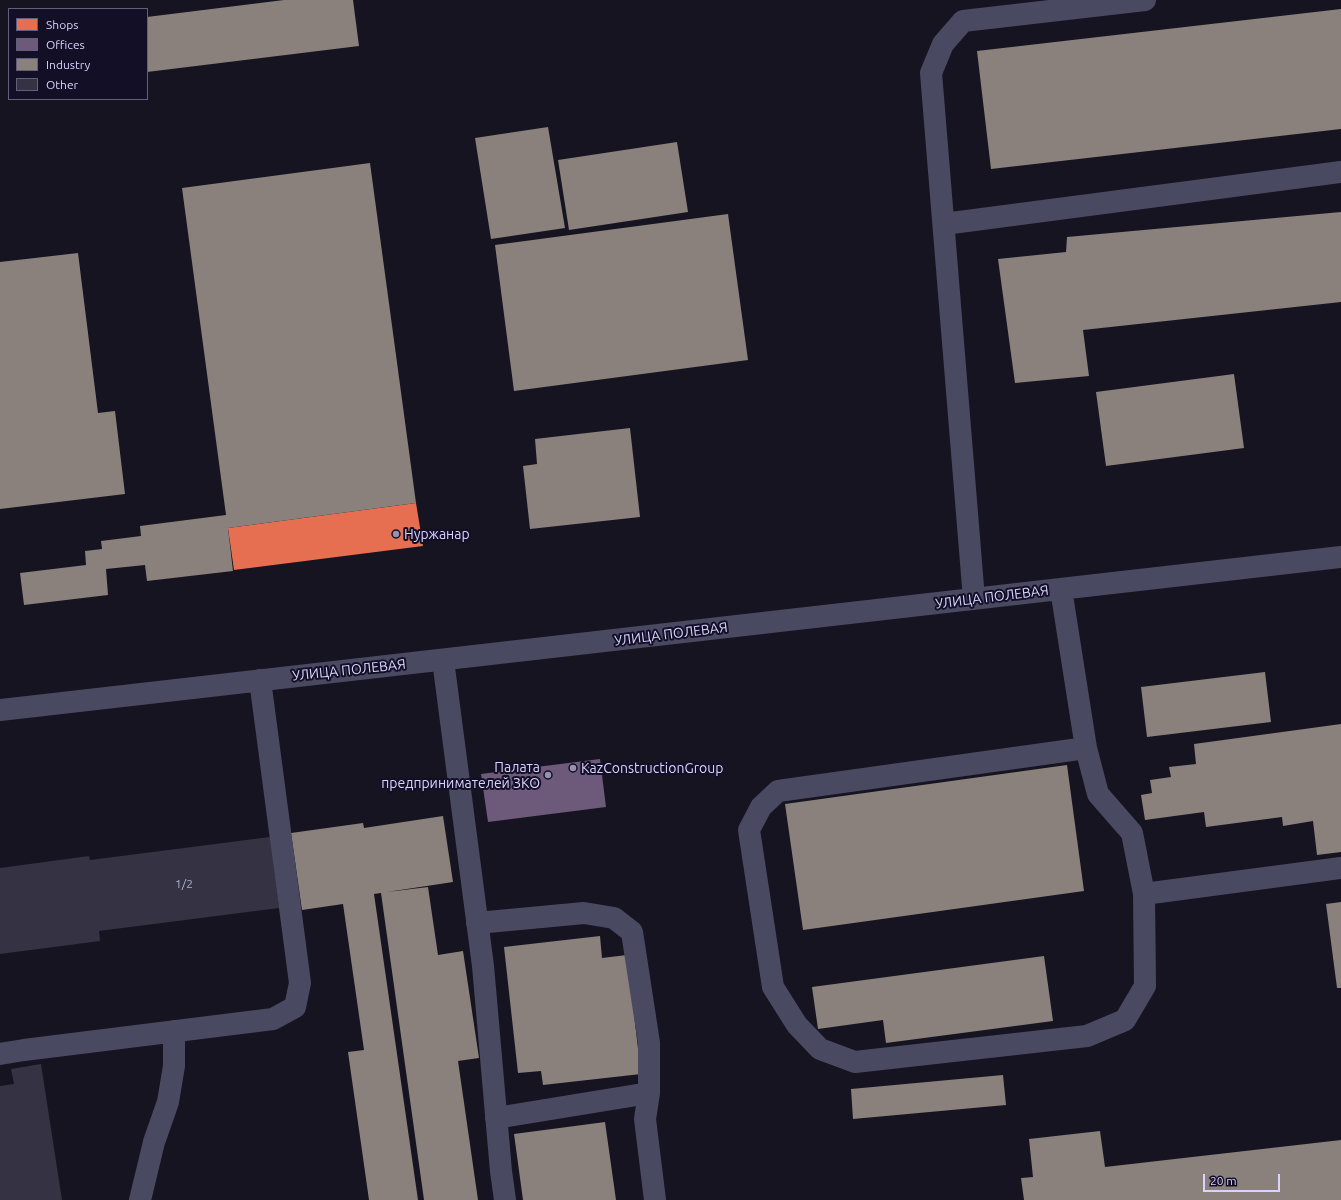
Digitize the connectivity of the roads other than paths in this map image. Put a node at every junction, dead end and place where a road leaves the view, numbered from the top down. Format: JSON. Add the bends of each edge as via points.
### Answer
{"nodes":[{"id":1,"x":1145,"y":0,"type":"edge"},
{"id":2,"x":1341,"y":172,"type":"edge"},
{"id":3,"x":944,"y":224,"type":"junction"},
{"id":4,"x":1341,"y":557,"type":"edge"},
{"id":5,"x":1061,"y":589,"type":"junction"},
{"id":6,"x":974,"y":599,"type":"junction"},
{"id":7,"x":443,"y":660,"type":"junction"},
{"id":8,"x":260,"y":680,"type":"junction"},
{"id":9,"x":0,"y":710,"type":"edge"},
{"id":10,"x":1086,"y":748,"type":"junction"},
{"id":11,"x":1341,"y":868,"type":"edge"},
{"id":12,"x":1144,"y":894,"type":"junction"},
{"id":13,"x":477,"y":922,"type":"junction"},
{"id":14,"x":174,"y":1031,"type":"junction"},
{"id":15,"x":0,"y":1054,"type":"edge"},
{"id":16,"x":649,"y":1093,"type":"junction"},
{"id":17,"x":496,"y":1118,"type":"junction"},
{"id":18,"x":140,"y":1200,"type":"edge"},
{"id":19,"x":505,"y":1200,"type":"edge"},
{"id":20,"x":655,"y":1200,"type":"edge"}],
"edges":[{"from":1,"to":3,"type":"street","via":[[963,21],[953,32],[943,44],[931,73]]},
{"from":2,"to":3,"type":"street"},
{"from":3,"to":6,"type":"street"},
{"from":4,"to":5,"type":"street","name":"УЛИЦА ПОЛЕВАЯ"},
{"from":5,"to":6,"type":"street","name":"УЛИЦА ПОЛЕВАЯ"},
{"from":5,"to":10,"type":"street"},
{"from":6,"to":7,"type":"street","name":"УЛИЦА ПОЛЕВАЯ"},
{"from":7,"to":8,"type":"street","name":"УЛИЦА ПОЛЕВАЯ"},
{"from":7,"to":13,"type":"street"},
{"from":8,"to":9,"type":"street","name":"УЛИЦА ПОЛЕВАЯ"},
{"from":8,"to":14,"type":"street","via":[[300,983],[296,1007],[273,1019]]},
{"from":10,"to":12,"type":"street","via":[[1098,794],[1132,834]]},
{"from":10,"to":12,"type":"street","via":[[778,791],[761,807],[749,830],[773,987],[797,1025],[820,1049],[855,1062],[1087,1036],[1125,1020],[1145,986]]},
{"from":11,"to":12,"type":"street"},
{"from":13,"to":16,"type":"street","via":[[584,913],[614,918],[632,932],[649,1044]]},
{"from":13,"to":17,"type":"street"},
{"from":14,"to":15,"type":"street"},
{"from":14,"to":18,"type":"street","via":[[174,1066],[168,1102],[154,1142]]},
{"from":16,"to":17,"type":"street"},
{"from":16,"to":20,"type":"street","via":[[645,1119]]},
{"from":17,"to":19,"type":"street"}]}
